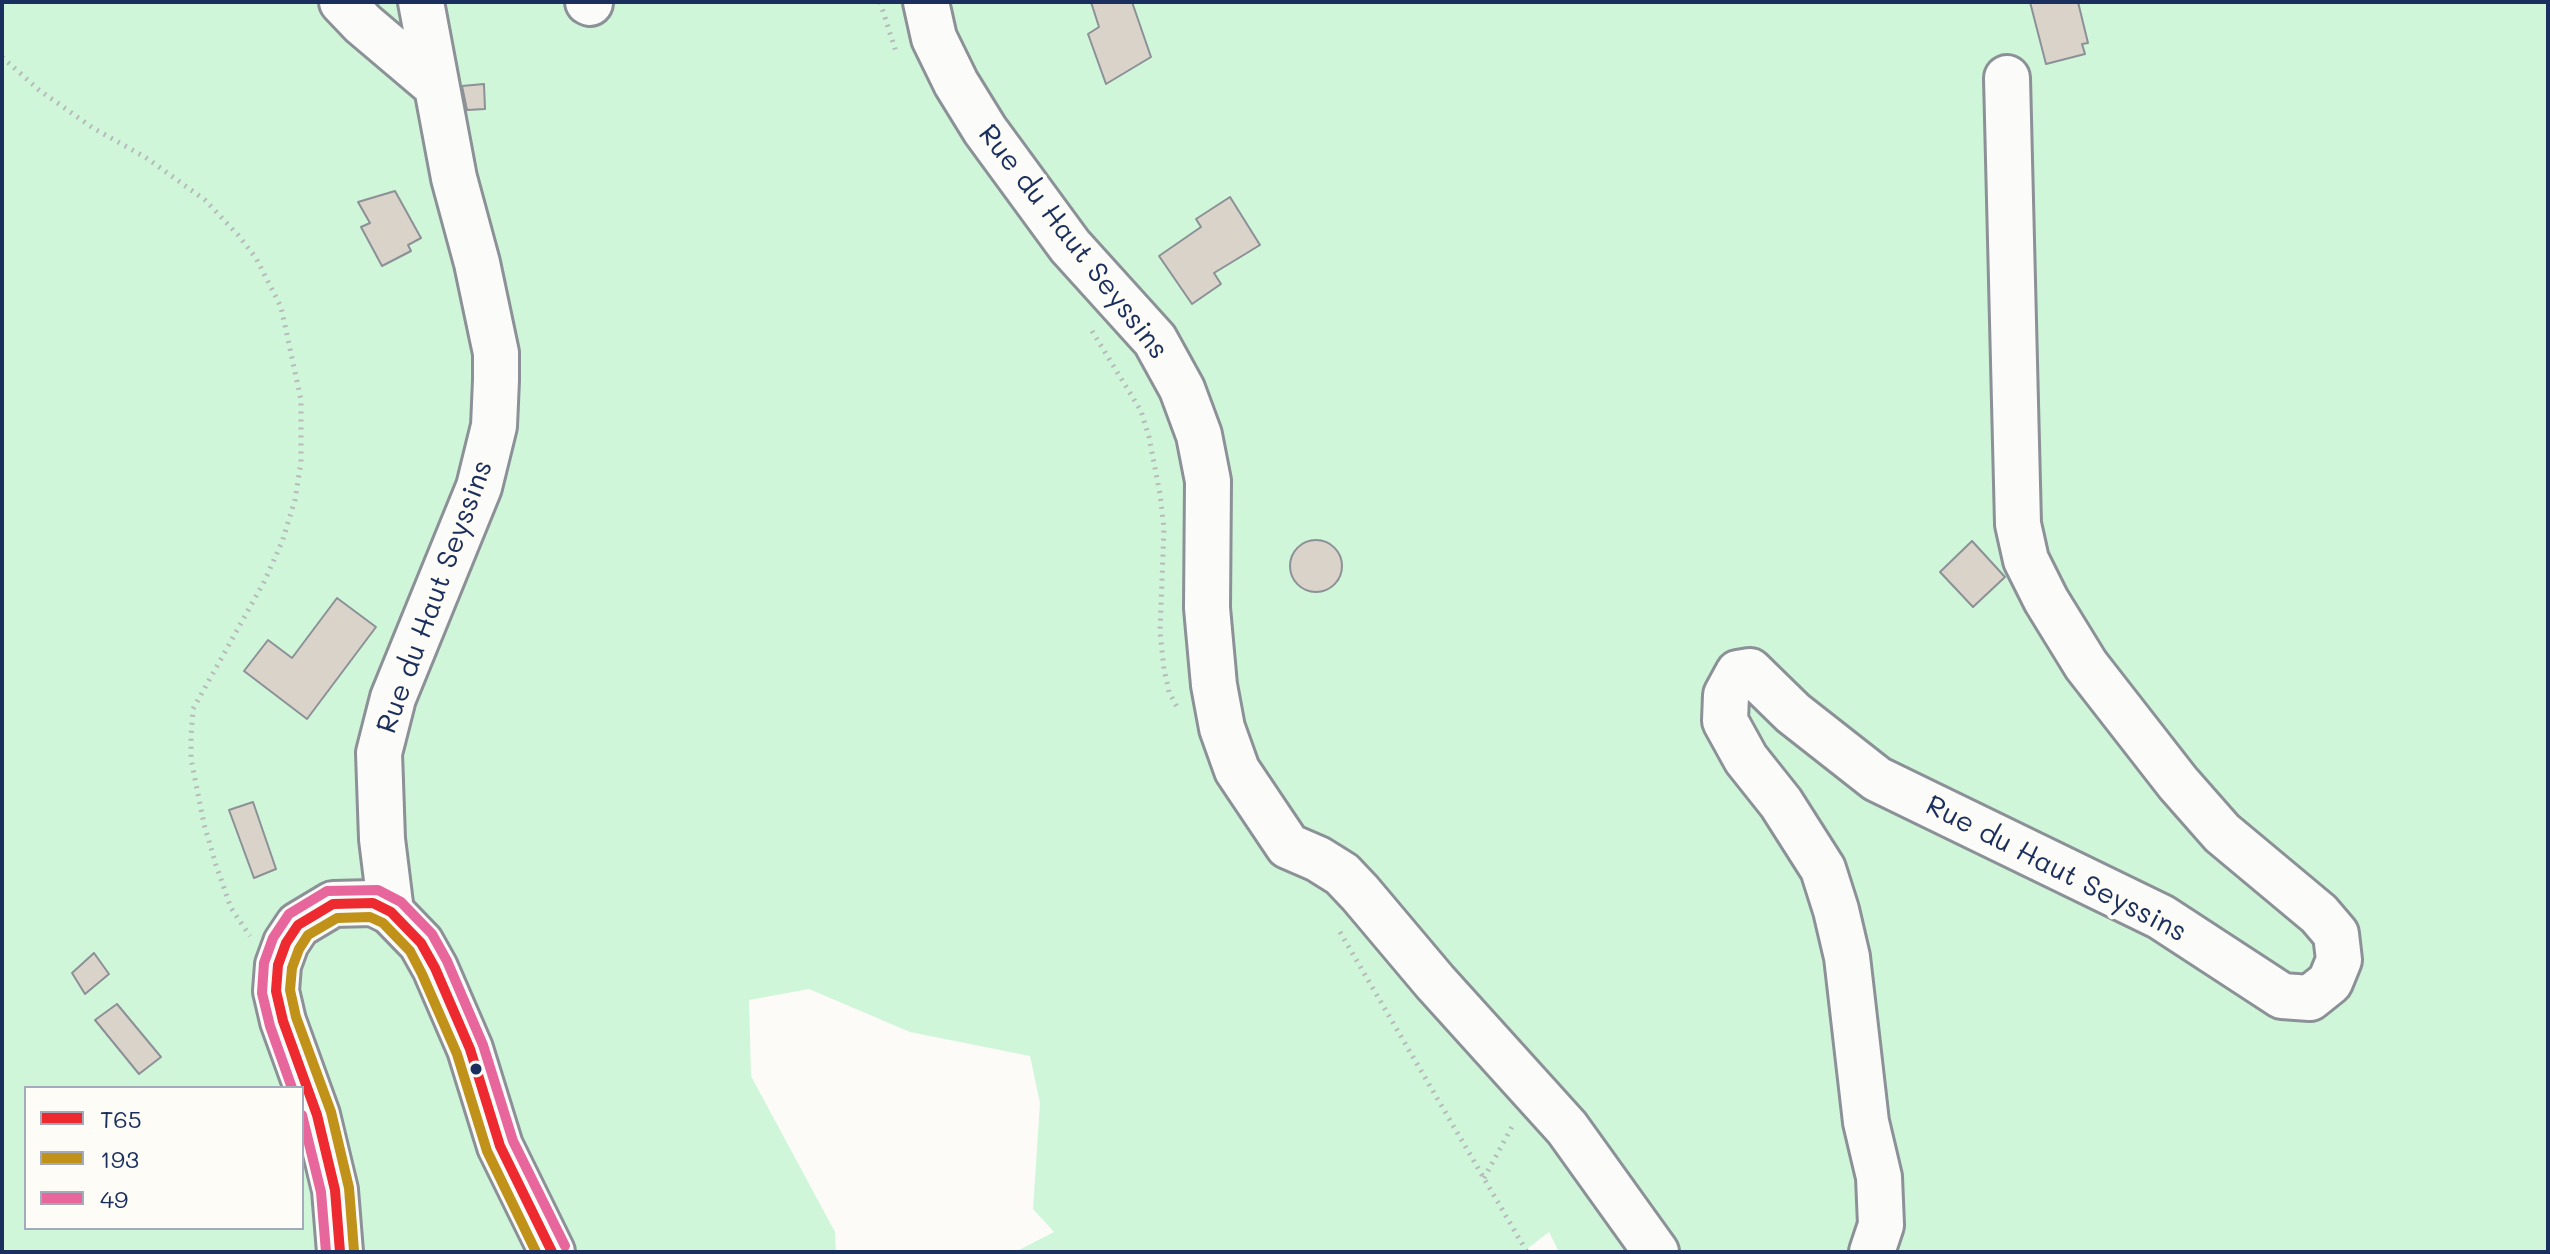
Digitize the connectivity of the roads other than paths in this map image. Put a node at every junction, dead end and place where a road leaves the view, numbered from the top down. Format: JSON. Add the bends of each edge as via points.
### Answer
{"nodes":[{"id":1,"x":342,"y":2,"type":"edge"},
{"id":2,"x":421,"y":2,"type":"edge"},
{"id":3,"x":926,"y":2,"type":"edge"},
{"id":4,"x":2007,"y":78,"type":"dead end"},
{"id":5,"x":435,"y":85,"type":"junction"},
{"id":6,"x":391,"y":912,"type":"junction"},
{"id":7,"x":340,"y":1252,"type":"edge"},
{"id":8,"x":552,"y":1252,"type":"edge"},
{"id":9,"x":1656,"y":1252,"type":"edge"},
{"id":10,"x":1872,"y":1252,"type":"edge"}],
"edges":[{"from":1,"to":5,"type":"street"},
{"from":2,"to":5,"type":"street","name":"Rue du Haut Seyssins"},
{"from":3,"to":9,"type":"street","name":"Rue du Haut Seyssins","via":[[934,38],[985,130],[1070,246],[1155,340],[1182,389],[1208,481],[1207,608],[1214,685],[1237,770],[1288,846],[1342,874],[1567,1128]]},
{"from":4,"to":10,"type":"street","name":"Rue du Haut Seyssins","via":[[2018,524],[2026,560],[2086,665],[2178,783],[2222,833],[2319,914],[2336,934],[2339,960],[2330,982],[2310,998],[2282,996],[2161,917],[1877,779],[1793,713],[1750,671],[1738,673],[1726,695],[1725,721],[1823,869],[1847,957],[1866,1122],[1879,1177],[1881,1225]]},
{"from":5,"to":6,"type":"street","name":"Rue du Haut Seyssins","via":[[496,353],[494,426],[479,487],[393,698],[379,753],[379,810]]},
{"from":6,"to":7,"type":"street","via":[[373,903],[333,904],[298,925],[278,965],[276,991],[283,1021],[317,1115],[335,1190]]},
{"from":6,"to":8,"type":"street","via":[[421,943],[435,968],[470,1049],[500,1146]]}]}
